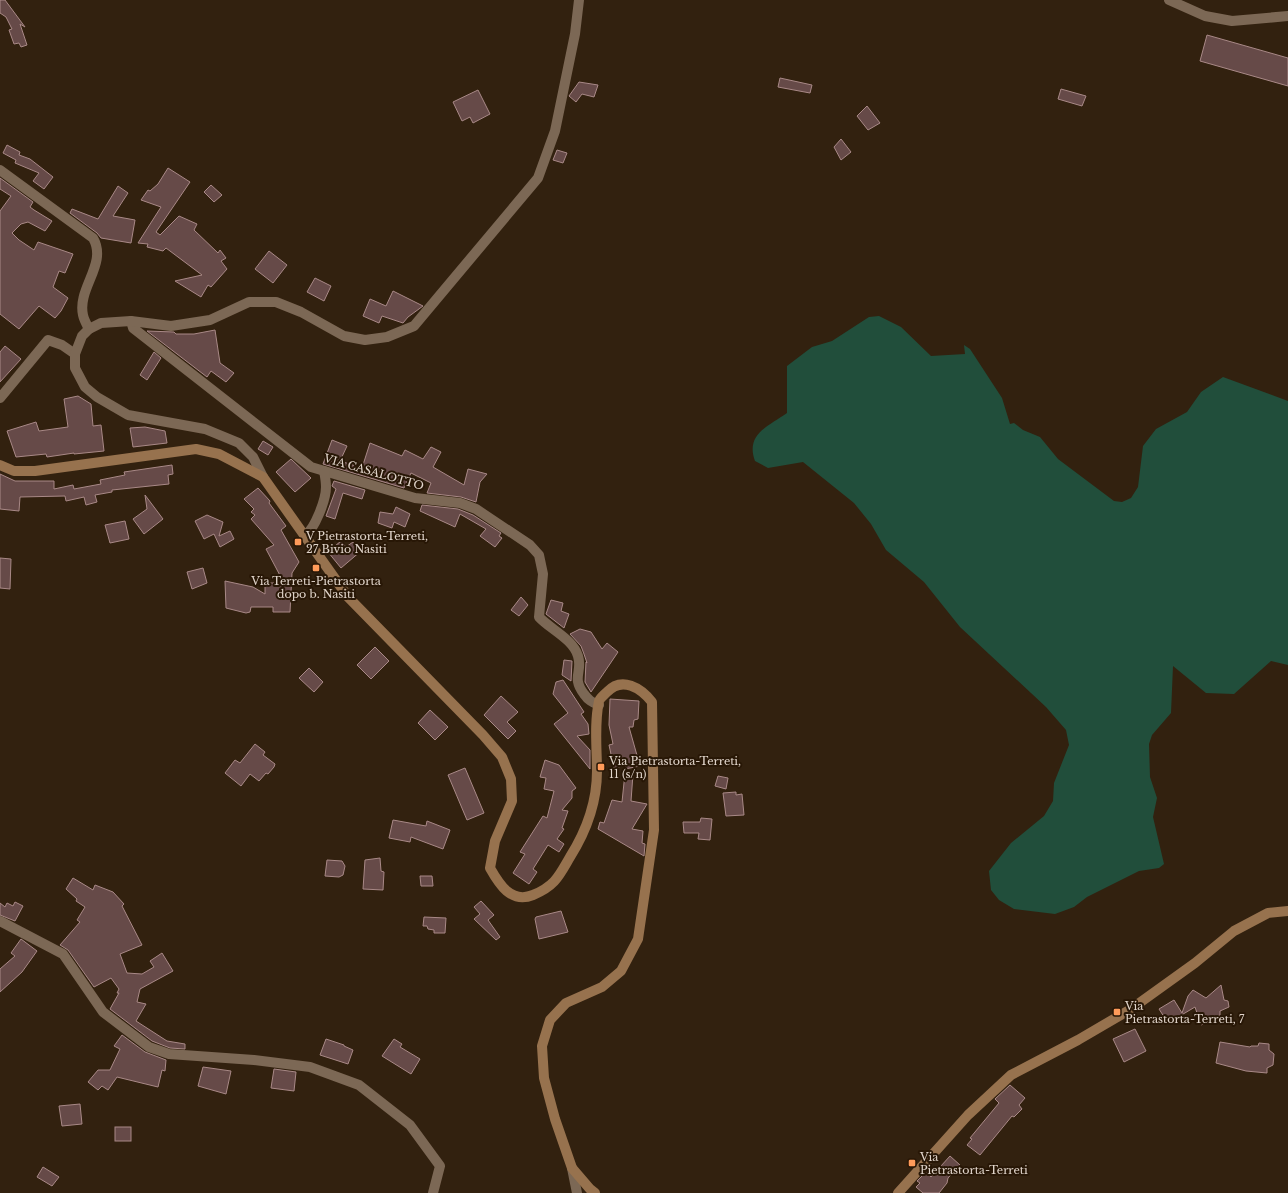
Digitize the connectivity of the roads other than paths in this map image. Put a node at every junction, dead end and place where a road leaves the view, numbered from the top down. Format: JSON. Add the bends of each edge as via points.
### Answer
{"nodes":[{"id":1,"x":579,"y":0,"type":"edge"},
{"id":2,"x":1169,"y":0,"type":"edge"},
{"id":3,"x":1288,"y":16,"type":"edge"},
{"id":4,"x":0,"y":170,"type":"edge"},
{"id":5,"x":131,"y":321,"type":"junction"},
{"id":6,"x":89,"y":329,"type":"junction"},
{"id":7,"x":75,"y":354,"type":"junction"},
{"id":8,"x":0,"y":398,"type":"edge"},
{"id":9,"x":0,"y":464,"type":"edge"},
{"id":10,"x":324,"y":471,"type":"junction"},
{"id":11,"x":263,"y":477,"type":"junction"},
{"id":12,"x":304,"y":536,"type":"junction"},
{"id":13,"x":599,"y":705,"type":"junction"},
{"id":14,"x":1288,"y":911,"type":"edge"},
{"id":15,"x":0,"y":921,"type":"edge"},
{"id":16,"x":572,"y":1168,"type":"junction"},
{"id":17,"x":433,"y":1193,"type":"edge"},
{"id":18,"x":577,"y":1193,"type":"edge"},
{"id":19,"x":595,"y":1193,"type":"edge"},
{"id":20,"x":898,"y":1193,"type":"edge"}],
"edges":[{"from":1,"to":5,"type":"street","via":[[575,34],[555,130],[538,178],[414,326],[387,336],[365,340],[344,336],[301,312],[276,302],[249,302],[210,320],[171,326]]},
{"from":2,"to":3,"type":"street","via":[[1205,16],[1232,21]]},
{"from":4,"to":6,"type":"street","via":[[93,238],[97,245],[95,265],[82,304],[83,316]]},
{"from":5,"to":6,"type":"street","via":[[101,323]]},
{"from":5,"to":10,"type":"street","name":"VIA CASALOTTO","via":[[133,328],[298,458]]},
{"from":6,"to":7,"type":"street","via":[[82,336]]},
{"from":7,"to":8,"type":"street","via":[[62,345],[48,340]]},
{"from":7,"to":11,"type":"street","via":[[75,368],[79,376],[85,387],[97,397],[128,414],[205,429],[239,443],[253,457]]},
{"from":9,"to":11,"type":"main road","via":[[14,471],[35,471],[196,449],[219,454]]},
{"from":10,"to":12,"type":"street","via":[[326,488],[322,505],[310,531]]},
{"from":10,"to":13,"type":"street","name":"VIA CASALOTTO","via":[[415,498],[460,503],[476,509],[530,545],[539,555],[543,574],[539,617],[549,628],[567,639],[578,656],[577,685],[590,701]]},
{"from":11,"to":12,"type":"main road"},
{"from":12,"to":13,"type":"main road","via":[[348,597],[483,735],[502,758],[511,779],[512,801],[494,841],[490,868],[501,886],[514,896],[530,896],[548,888],[561,873],[583,837],[593,810],[598,773],[596,734]]},
{"from":13,"to":16,"type":"main road","via":[[599,700],[612,687],[628,684],[644,692],[652,702],[654,830],[638,940],[621,971],[602,987],[566,1003],[550,1020],[542,1046],[544,1078]]},
{"from":14,"to":20,"type":"main road","via":[[1268,913],[1234,931],[1131,1009],[1011,1075],[968,1115]]},
{"from":15,"to":17,"type":"street","via":[[63,954],[103,1012],[149,1047],[169,1054],[310,1067],[359,1085],[410,1125],[440,1166]]},
{"from":16,"to":18,"type":"street"},
{"from":16,"to":19,"type":"main road"}]}
